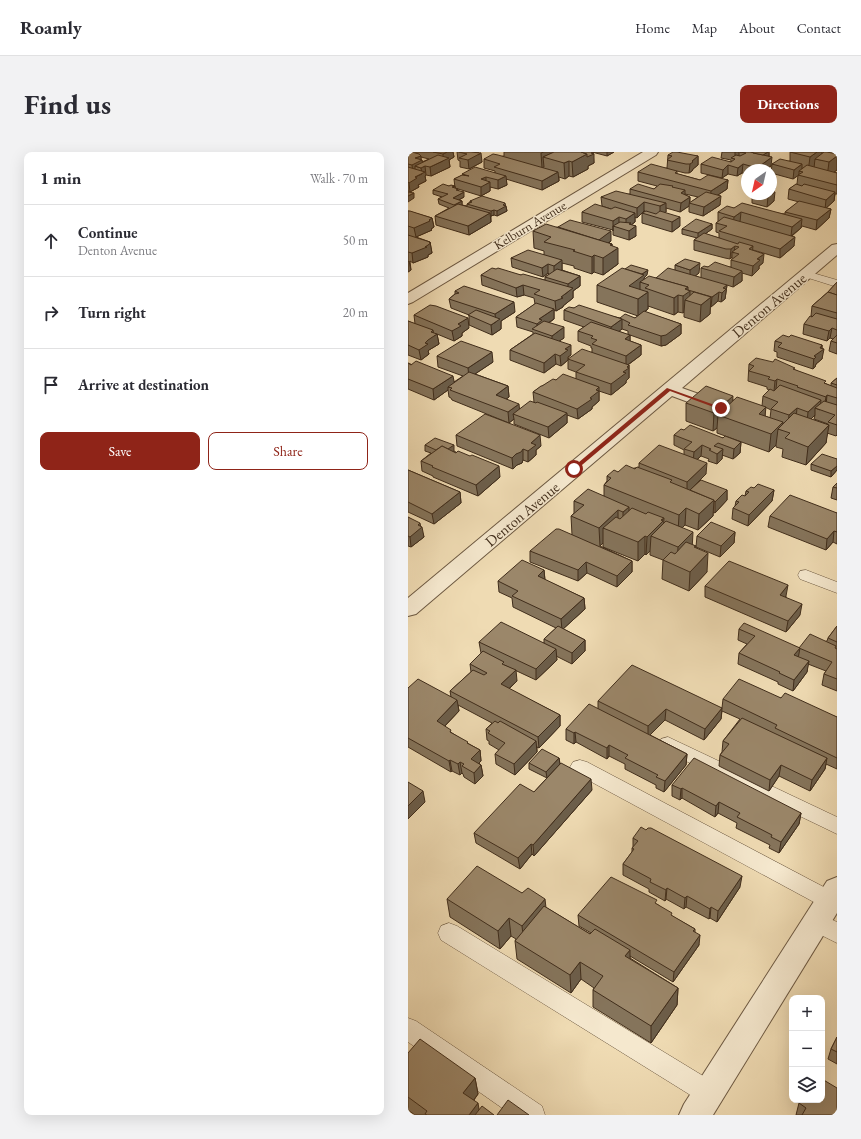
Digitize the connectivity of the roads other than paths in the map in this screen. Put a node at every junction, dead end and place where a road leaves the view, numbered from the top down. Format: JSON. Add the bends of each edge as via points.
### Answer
{"nodes":[{"id":1,"x":652,"y":152,"type":"edge"},
{"id":2,"x":837,"y":248,"type":"edge"},
{"id":3,"x":806,"y":274,"type":"junction"},
{"id":4,"x":837,"y":284,"type":"edge"},
{"id":5,"x":408,"y":298,"type":"edge"},
{"id":6,"x":669,"y":389,"type":"junction"},
{"id":7,"x":734,"y":412,"type":"edge"},
{"id":8,"x":806,"y":575,"type":"dead end"},
{"id":9,"x":837,"y":588,"type":"edge"},
{"id":10,"x":408,"y":609,"type":"edge"},
{"id":11,"x":668,"y":744,"type":"edge"},
{"id":12,"x":580,"y":767,"type":"dead end"},
{"id":13,"x":837,"y":826,"type":"edge"},
{"id":14,"x":830,"y":911,"type":"edge"},
{"id":15,"x":449,"y":933,"type":"dead end"},
{"id":16,"x":408,"y":1029,"type":"edge"},
{"id":17,"x":702,"y":1104,"type":"edge"},
{"id":18,"x":533,"y":1115,"type":"edge"}],
"edges":[{"from":1,"to":5,"type":"street","name":"Kelburn Avenue"},
{"from":2,"to":3,"type":"street","name":"Denton Avenue"},
{"from":3,"to":4,"type":"lane"},
{"from":3,"to":6,"type":"street","name":"Denton Avenue"},
{"from":6,"to":7,"type":"street"},
{"from":6,"to":10,"type":"street","name":"Denton Avenue"},
{"from":8,"to":9,"type":"lane"},
{"from":11,"to":13,"type":"lane"},
{"from":12,"to":14,"type":"lane"},
{"from":14,"to":17,"type":"street"},
{"from":15,"to":17,"type":"lane"},
{"from":16,"to":18,"type":"lane"}]}
